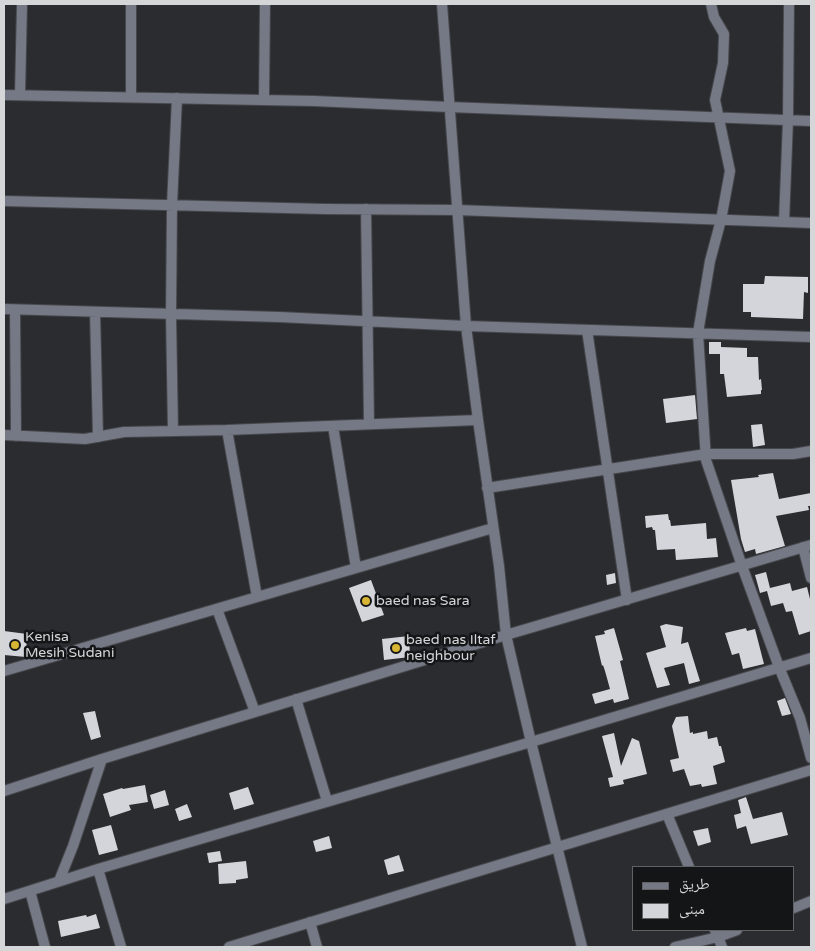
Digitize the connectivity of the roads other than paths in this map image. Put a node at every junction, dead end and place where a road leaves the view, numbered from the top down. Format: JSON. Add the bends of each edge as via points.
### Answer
{"nodes":[{"id":1,"x":22,"y":4,"type":"edge"},
{"id":2,"x":131,"y":4,"type":"edge"},
{"id":3,"x":265,"y":4,"type":"edge"},
{"id":4,"x":442,"y":4,"type":"edge"},
{"id":5,"x":711,"y":4,"type":"edge"},
{"id":6,"x":789,"y":4,"type":"edge"},
{"id":7,"x":4,"y":94,"type":"edge"},
{"id":8,"x":20,"y":95,"type":"junction"},
{"id":9,"x":131,"y":97,"type":"junction"},
{"id":10,"x":178,"y":98,"type":"junction"},
{"id":11,"x":264,"y":100,"type":"junction"},
{"id":12,"x":449,"y":107,"type":"junction"},
{"id":13,"x":718,"y":118,"type":"junction"},
{"id":14,"x":788,"y":120,"type":"junction"},
{"id":15,"x":811,"y":121,"type":"edge"},
{"id":16,"x":4,"y":202,"type":"edge"},
{"id":17,"x":172,"y":205,"type":"junction"},
{"id":18,"x":366,"y":209,"type":"junction"},
{"id":19,"x":457,"y":210,"type":"junction"},
{"id":20,"x":721,"y":220,"type":"junction"},
{"id":21,"x":784,"y":222,"type":"junction"},
{"id":22,"x":811,"y":223,"type":"edge"},
{"id":23,"x":4,"y":310,"type":"edge"},
{"id":24,"x":15,"y":310,"type":"junction"},
{"id":25,"x":95,"y":312,"type":"junction"},
{"id":26,"x":171,"y":315,"type":"junction"},
{"id":27,"x":367,"y":321,"type":"junction"},
{"id":28,"x":466,"y":326,"type":"junction"},
{"id":29,"x":587,"y":330,"type":"junction"},
{"id":30,"x":698,"y":334,"type":"junction"},
{"id":31,"x":811,"y":337,"type":"edge"},
{"id":32,"x":478,"y":420,"type":"junction"},
{"id":33,"x":369,"y":424,"type":"junction"},
{"id":34,"x":333,"y":426,"type":"junction"},
{"id":35,"x":227,"y":430,"type":"junction"},
{"id":36,"x":173,"y":431,"type":"junction"},
{"id":37,"x":4,"y":435,"type":"edge"},
{"id":38,"x":16,"y":436,"type":"junction"},
{"id":39,"x":98,"y":437,"type":"junction"},
{"id":40,"x":811,"y":451,"type":"edge"},
{"id":41,"x":706,"y":454,"type":"junction"},
{"id":42,"x":608,"y":470,"type":"junction"},
{"id":43,"x":487,"y":488,"type":"junction"},
{"id":44,"x":493,"y":528,"type":"junction"},
{"id":45,"x":807,"y":546,"type":"edge"},
{"id":46,"x":742,"y":566,"type":"junction"},
{"id":47,"x":356,"y":568,"type":"junction"},
{"id":48,"x":811,"y":578,"type":"edge"},
{"id":49,"x":257,"y":597,"type":"junction"},
{"id":50,"x":627,"y":600,"type":"junction"},
{"id":51,"x":217,"y":609,"type":"junction"},
{"id":52,"x":506,"y":635,"type":"junction"},
{"id":53,"x":811,"y":658,"type":"edge"},
{"id":54,"x":779,"y":667,"type":"junction"},
{"id":55,"x":4,"y":671,"type":"edge"},
{"id":56,"x":296,"y":699,"type":"junction"},
{"id":57,"x":255,"y":712,"type":"junction"},
{"id":58,"x":531,"y":742,"type":"junction"},
{"id":59,"x":811,"y":758,"type":"edge"},
{"id":60,"x":102,"y":759,"type":"junction"},
{"id":61,"x":811,"y":770,"type":"edge"},
{"id":62,"x":4,"y":791,"type":"edge"},
{"id":63,"x":328,"y":801,"type":"junction"},
{"id":64,"x":667,"y":814,"type":"junction"},
{"id":65,"x":557,"y":847,"type":"junction"},
{"id":66,"x":689,"y":866,"type":"edge"},
{"id":67,"x":98,"y":869,"type":"junction"},
{"id":68,"x":59,"y":881,"type":"junction"},
{"id":69,"x":30,"y":891,"type":"junction"},
{"id":70,"x":4,"y":899,"type":"edge"},
{"id":71,"x":811,"y":903,"type":"edge"},
{"id":72,"x":795,"y":908,"type":"edge"},
{"id":73,"x":310,"y":922,"type":"junction"},
{"id":74,"x":730,"y":931,"type":"edge"},
{"id":75,"x":717,"y":933,"type":"edge"},
{"id":76,"x":45,"y":947,"type":"edge"},
{"id":77,"x":120,"y":947,"type":"edge"},
{"id":78,"x":229,"y":947,"type":"edge"},
{"id":79,"x":317,"y":947,"type":"edge"},
{"id":80,"x":582,"y":947,"type":"edge"},
{"id":81,"x":675,"y":947,"type":"edge"},
{"id":82,"x":722,"y":947,"type":"edge"}],
"edges":[{"from":1,"to":8,"type":"street"},
{"from":2,"to":9,"type":"street"},
{"from":3,"to":11,"type":"street"},
{"from":4,"to":12,"type":"street"},
{"from":5,"to":13,"type":"street","via":[[714,18],[724,34],[723,63],[715,100]]},
{"from":6,"to":14,"type":"street"},
{"from":7,"to":8,"type":"street"},
{"from":8,"to":9,"type":"street"},
{"from":9,"to":10,"type":"street"},
{"from":10,"to":11,"type":"street"},
{"from":10,"to":17,"type":"street"},
{"from":11,"to":12,"type":"street"},
{"from":12,"to":13,"type":"street"},
{"from":12,"to":19,"type":"street"},
{"from":13,"to":14,"type":"street"},
{"from":13,"to":20,"type":"street","via":[[730,171]]},
{"from":14,"to":15,"type":"street"},
{"from":14,"to":21,"type":"street"},
{"from":16,"to":17,"type":"street"},
{"from":17,"to":18,"type":"street"},
{"from":17,"to":26,"type":"street"},
{"from":18,"to":19,"type":"street"},
{"from":18,"to":27,"type":"street"},
{"from":19,"to":20,"type":"street"},
{"from":19,"to":28,"type":"street"},
{"from":20,"to":21,"type":"street"},
{"from":20,"to":30,"type":"street","via":[[710,261]]},
{"from":21,"to":22,"type":"street"},
{"from":23,"to":24,"type":"street"},
{"from":24,"to":25,"type":"street"},
{"from":24,"to":38,"type":"street"},
{"from":25,"to":26,"type":"street"},
{"from":25,"to":39,"type":"street"},
{"from":26,"to":27,"type":"street"},
{"from":26,"to":36,"type":"street"},
{"from":27,"to":28,"type":"street"},
{"from":27,"to":33,"type":"street"},
{"from":28,"to":29,"type":"street"},
{"from":28,"to":32,"type":"street"},
{"from":29,"to":30,"type":"street"},
{"from":29,"to":42,"type":"street"},
{"from":30,"to":31,"type":"street"},
{"from":30,"to":41,"type":"street"},
{"from":32,"to":33,"type":"street"},
{"from":32,"to":43,"type":"street"},
{"from":33,"to":34,"type":"street"},
{"from":34,"to":35,"type":"street"},
{"from":34,"to":47,"type":"street"},
{"from":35,"to":36,"type":"street"},
{"from":35,"to":49,"type":"street"},
{"from":36,"to":39,"type":"street","via":[[124,432]]},
{"from":37,"to":38,"type":"street"},
{"from":38,"to":39,"type":"street","via":[[85,440]]},
{"from":40,"to":41,"type":"street"},
{"from":41,"to":42,"type":"street"},
{"from":41,"to":46,"type":"street"},
{"from":42,"to":43,"type":"street"},
{"from":42,"to":50,"type":"street"},
{"from":43,"to":44,"type":"street"},
{"from":44,"to":47,"type":"street"},
{"from":44,"to":52,"type":"street"},
{"from":45,"to":46,"type":"street"},
{"from":45,"to":48,"type":"street"},
{"from":46,"to":50,"type":"street"},
{"from":46,"to":54,"type":"street"},
{"from":47,"to":49,"type":"street"},
{"from":49,"to":51,"type":"street"},
{"from":50,"to":52,"type":"street"},
{"from":51,"to":55,"type":"street"},
{"from":51,"to":57,"type":"street"},
{"from":52,"to":56,"type":"street"},
{"from":52,"to":58,"type":"street"},
{"from":53,"to":54,"type":"street"},
{"from":54,"to":58,"type":"street"},
{"from":54,"to":59,"type":"street","via":[[800,718]]},
{"from":56,"to":57,"type":"street"},
{"from":56,"to":63,"type":"street"},
{"from":57,"to":60,"type":"street"},
{"from":58,"to":63,"type":"street"},
{"from":58,"to":65,"type":"street"},
{"from":60,"to":62,"type":"street"},
{"from":60,"to":68,"type":"street","via":[[74,846]]},
{"from":61,"to":64,"type":"street"},
{"from":63,"to":67,"type":"street"},
{"from":64,"to":65,"type":"street"},
{"from":64,"to":66,"type":"street"},
{"from":65,"to":73,"type":"street"},
{"from":65,"to":80,"type":"street"},
{"from":67,"to":68,"type":"street"},
{"from":67,"to":77,"type":"street"},
{"from":68,"to":69,"type":"street"},
{"from":69,"to":70,"type":"street"},
{"from":69,"to":76,"type":"street"},
{"from":71,"to":72,"type":"street"},
{"from":73,"to":78,"type":"street"},
{"from":73,"to":79,"type":"street"},
{"from":74,"to":75,"type":"street"},
{"from":75,"to":81,"type":"street"},
{"from":75,"to":82,"type":"street"}]}
